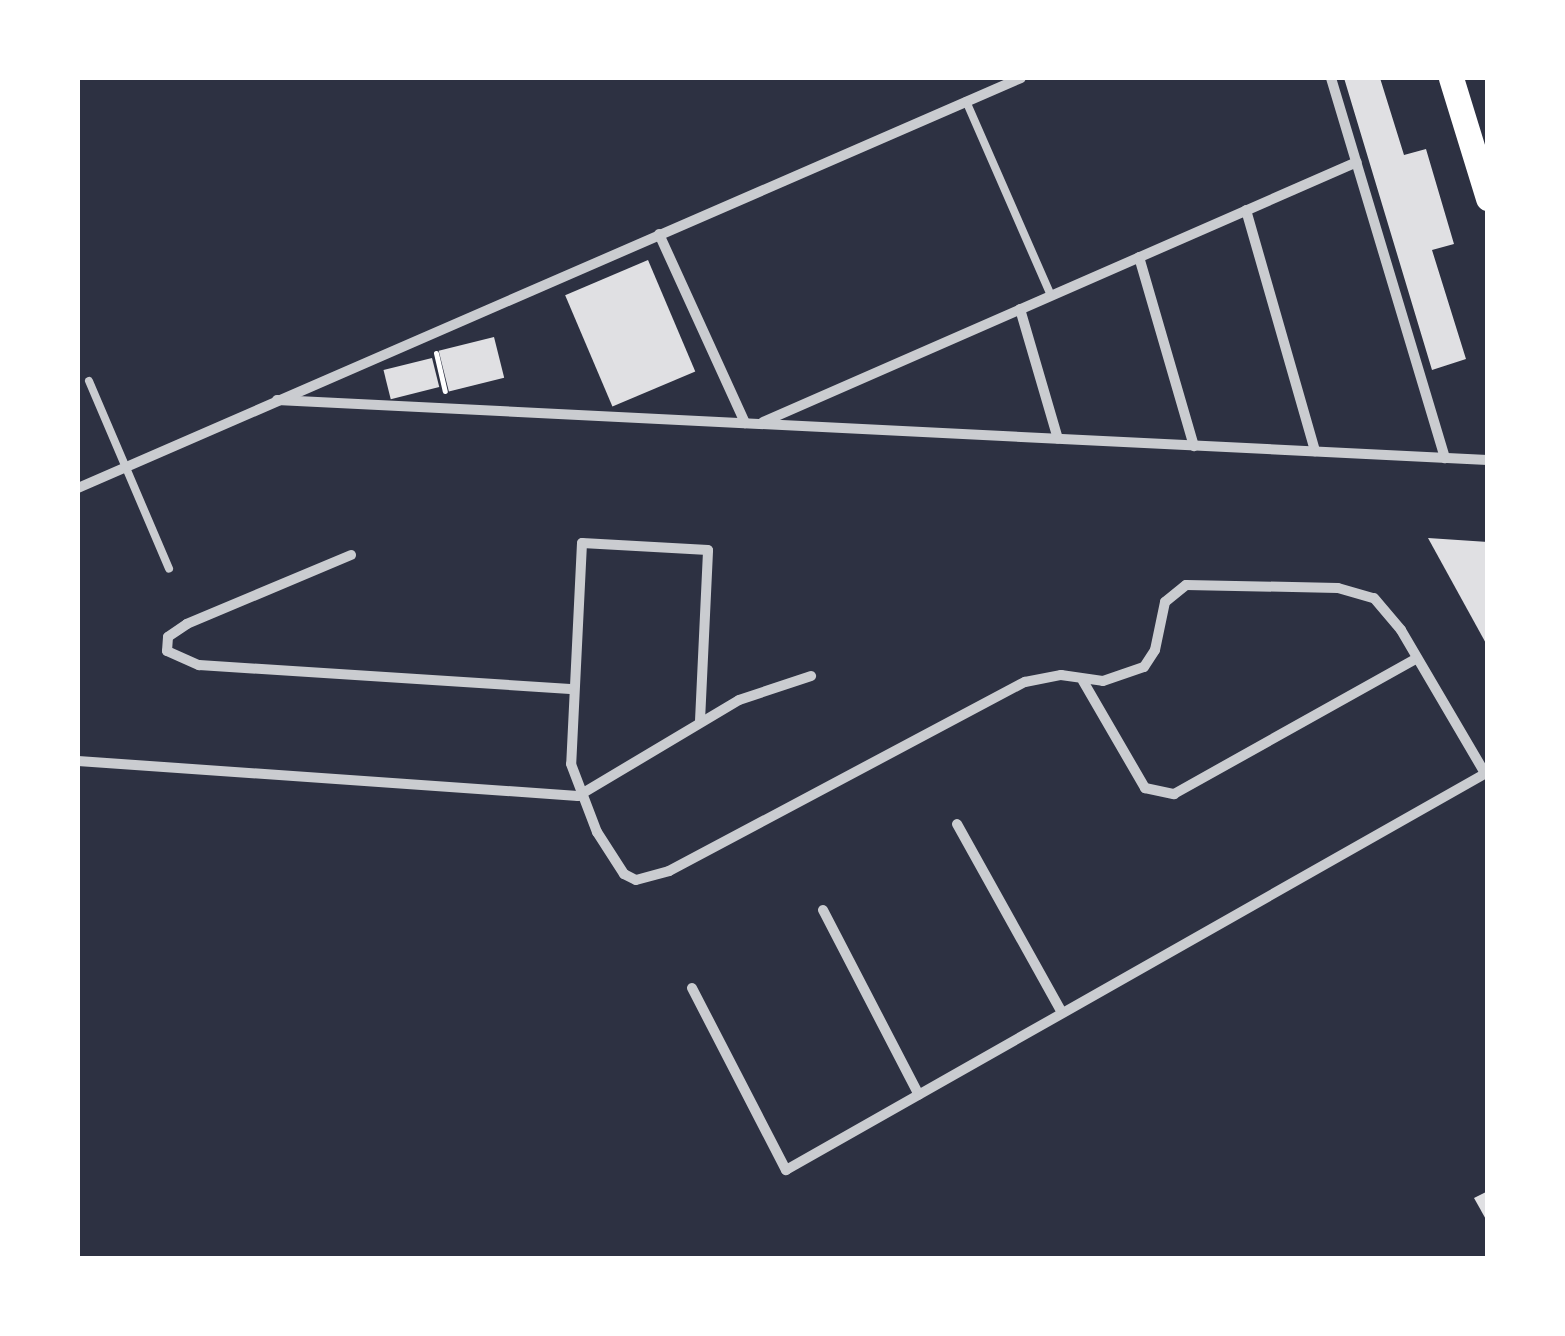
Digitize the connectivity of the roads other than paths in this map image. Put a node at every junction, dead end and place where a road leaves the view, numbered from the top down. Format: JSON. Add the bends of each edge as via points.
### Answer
{"nodes":[{"id":1,"x":1021,"y":78,"type":"edge"},
{"id":2,"x":1330,"y":78,"type":"edge"},
{"id":3,"x":1451,"y":78,"type":"edge"},
{"id":4,"x":966,"y":101,"type":"junction"},
{"id":5,"x":1357,"y":162,"type":"junction"},
{"id":6,"x":1488,"y":198,"type":"edge"},
{"id":7,"x":1246,"y":210,"type":"junction"},
{"id":8,"x":659,"y":234,"type":"junction"},
{"id":9,"x":1139,"y":257,"type":"junction"},
{"id":10,"x":1051,"y":296,"type":"junction"},
{"id":11,"x":1020,"y":309,"type":"junction"},
{"id":12,"x":89,"y":382,"type":"dead end"},
{"id":13,"x":277,"y":400,"type":"junction"},
{"id":14,"x":745,"y":423,"type":"junction"},
{"id":15,"x":758,"y":424,"type":"junction"},
{"id":16,"x":1058,"y":439,"type":"junction"},
{"id":17,"x":1194,"y":446,"type":"junction"},
{"id":18,"x":1314,"y":451,"type":"junction"},
{"id":19,"x":1445,"y":458,"type":"junction"},
{"id":20,"x":1488,"y":460,"type":"edge"},
{"id":21,"x":126,"y":467,"type":"junction"},
{"id":22,"x":78,"y":488,"type":"edge"},
{"id":23,"x":351,"y":555,"type":"dead end"},
{"id":24,"x":169,"y":569,"type":"dead end"},
{"id":25,"x":1417,"y":658,"type":"junction"},
{"id":26,"x":811,"y":676,"type":"dead end"},
{"id":27,"x":1083,"y":682,"type":"junction"},
{"id":28,"x":570,"y":689,"type":"junction"},
{"id":29,"x":700,"y":721,"type":"junction"},
{"id":30,"x":78,"y":761,"type":"edge"},
{"id":31,"x":1486,"y":772,"type":"edge"},
{"id":32,"x":578,"y":796,"type":"junction"},
{"id":33,"x":957,"y":824,"type":"dead end"},
{"id":34,"x":823,"y":910,"type":"dead end"},
{"id":35,"x":692,"y":988,"type":"dead end"},
{"id":36,"x":1062,"y":1013,"type":"junction"},
{"id":37,"x":920,"y":1094,"type":"junction"}],
"edges":[{"from":1,"to":4,"type":"street"},
{"from":2,"to":5,"type":"street"},
{"from":3,"to":6,"type":"main road"},
{"from":4,"to":8,"type":"street"},
{"from":4,"to":10,"type":"lane"},
{"from":5,"to":7,"type":"street"},
{"from":5,"to":19,"type":"street"},
{"from":7,"to":9,"type":"street"},
{"from":7,"to":18,"type":"street"},
{"from":8,"to":13,"type":"street"},
{"from":8,"to":14,"type":"street"},
{"from":9,"to":10,"type":"street"},
{"from":9,"to":17,"type":"street"},
{"from":10,"to":11,"type":"street"},
{"from":11,"to":15,"type":"street"},
{"from":11,"to":16,"type":"street"},
{"from":12,"to":21,"type":"lane"},
{"from":13,"to":14,"type":"street"},
{"from":13,"to":21,"type":"street"},
{"from":14,"to":15,"type":"street"},
{"from":15,"to":16,"type":"street"},
{"from":16,"to":17,"type":"street"},
{"from":17,"to":18,"type":"street"},
{"from":18,"to":19,"type":"street"},
{"from":19,"to":20,"type":"street"},
{"from":21,"to":22,"type":"street"},
{"from":21,"to":24,"type":"lane"},
{"from":23,"to":28,"type":"street","via":[[187,624],[168,638],[167,652],[199,665]]},
{"from":25,"to":27,"type":"street","via":[[1385,610],[1356,590],[1186,585],[1165,602],[1155,650],[1144,666],[1122,678]]},
{"from":25,"to":27,"type":"street","via":[[1174,794],[1145,788]]},
{"from":25,"to":31,"type":"street"},
{"from":26,"to":29,"type":"street","via":[[760,691]]},
{"from":27,"to":32,"type":"street","via":[[1061,675],[1026,682],[651,879],[624,874]]},
{"from":28,"to":29,"type":"street","via":[[582,544],[708,550]]},
{"from":28,"to":32,"type":"street"},
{"from":29,"to":32,"type":"street"},
{"from":30,"to":32,"type":"street"},
{"from":31,"to":36,"type":"street"},
{"from":33,"to":36,"type":"street"},
{"from":34,"to":37,"type":"street"},
{"from":35,"to":37,"type":"street","via":[[786,1170]]},
{"from":36,"to":37,"type":"street"}]}
